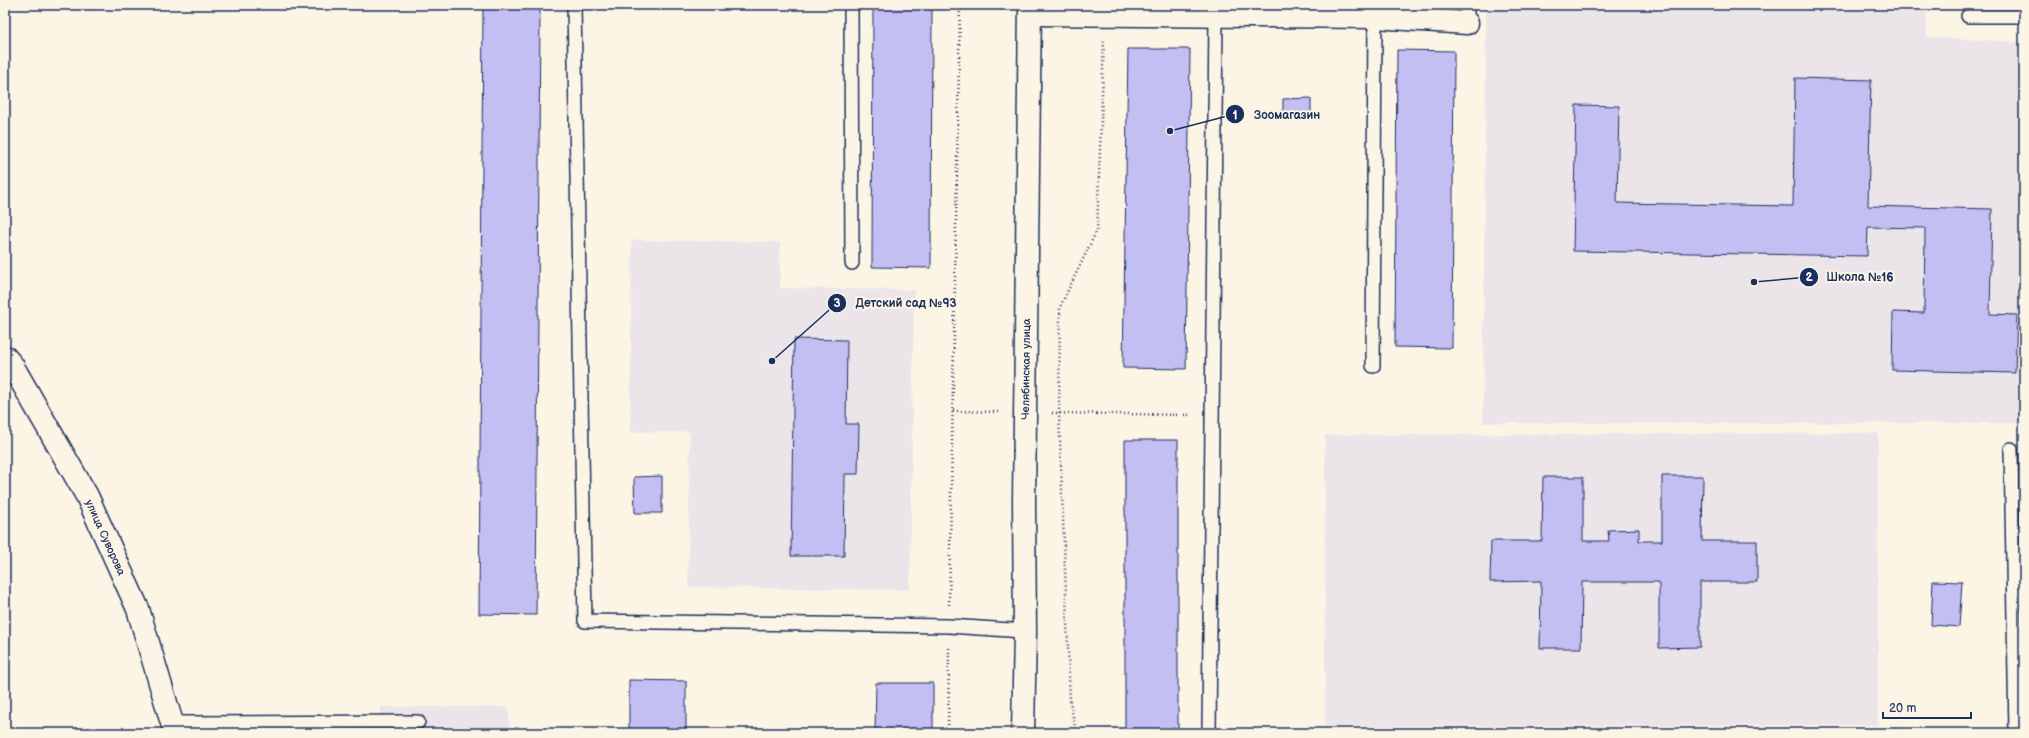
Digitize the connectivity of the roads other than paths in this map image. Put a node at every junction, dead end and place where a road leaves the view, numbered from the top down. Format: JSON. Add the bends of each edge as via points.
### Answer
{"nodes":[{"id":1,"x":574,"y":5,"type":"edge"},
{"id":2,"x":851,"y":5,"type":"edge"},
{"id":3,"x":1031,"y":10,"type":"edge"},
{"id":4,"x":1467,"y":14,"type":"edge"},
{"id":5,"x":1968,"y":16,"type":"dead end"},
{"id":6,"x":2024,"y":16,"type":"edge"},
{"id":7,"x":1216,"y":17,"type":"junction"},
{"id":8,"x":1375,"y":17,"type":"junction"},
{"id":9,"x":852,"y":263,"type":"dead end"},
{"id":10,"x":5,"y":357,"type":"edge"},
{"id":11,"x":1373,"y":366,"type":"dead end"},
{"id":12,"x":2010,"y":449,"type":"dead end"},
{"id":13,"x":1025,"y":631,"type":"junction"},
{"id":14,"x":418,"y":722,"type":"dead end"},
{"id":15,"x":174,"y":728,"type":"edge"},
{"id":16,"x":1023,"y":733,"type":"edge"},
{"id":17,"x":1209,"y":733,"type":"edge"},
{"id":18,"x":2016,"y":733,"type":"edge"}],
"edges":[{"from":1,"to":13,"type":"lane","via":[[585,621],[949,626]]},
{"from":2,"to":9,"type":"lane"},
{"from":3,"to":7,"type":"street","via":[[1106,15]]},
{"from":3,"to":13,"type":"street","name":"Челябинская улица"},
{"from":4,"to":8,"type":"street"},
{"from":5,"to":6,"type":"lane"},
{"from":7,"to":8,"type":"street"},
{"from":7,"to":17,"type":"lane"},
{"from":8,"to":11,"type":"lane"},
{"from":10,"to":15,"type":"street","name":"улица Суворова","via":[[87,496],[138,609]]},
{"from":12,"to":18,"type":"lane"},
{"from":13,"to":16,"type":"street","name":"Челябинская улица"},
{"from":14,"to":15,"type":"lane"}]}
